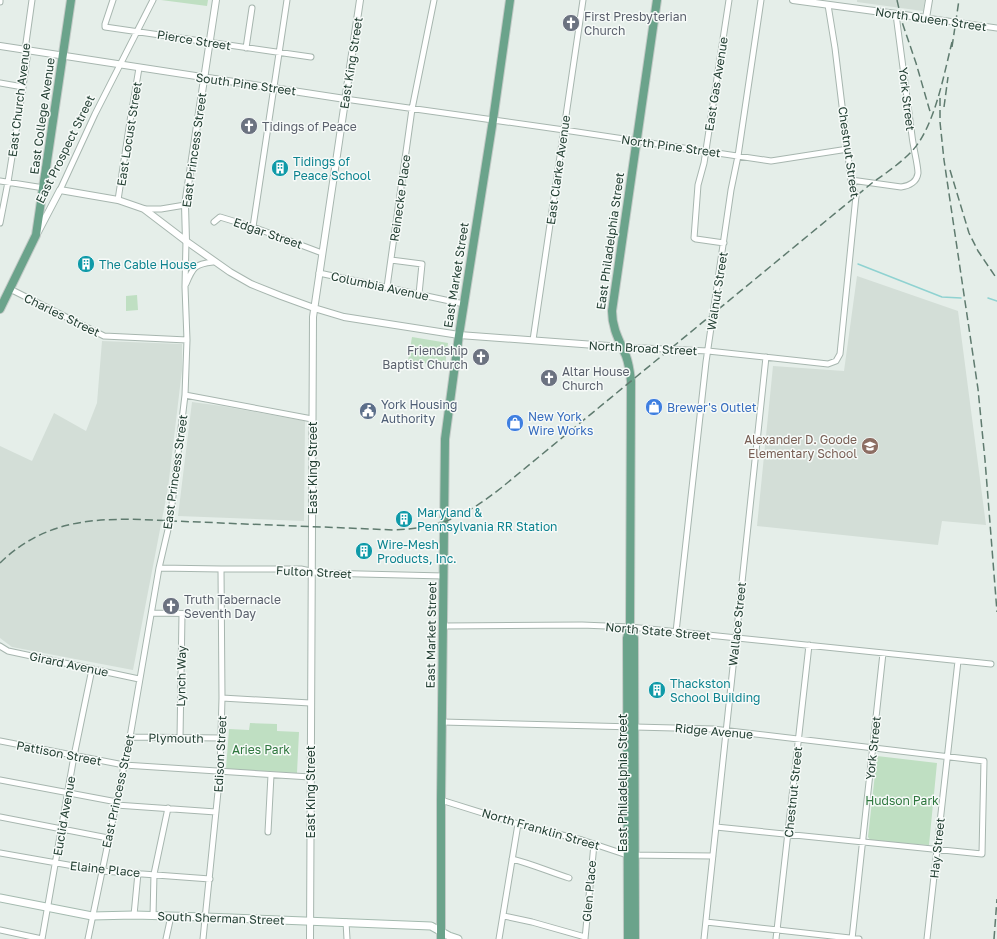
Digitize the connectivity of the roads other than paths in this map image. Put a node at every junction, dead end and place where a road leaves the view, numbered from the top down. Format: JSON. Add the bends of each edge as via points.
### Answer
{"nodes":[{"id":1,"x":32,"y":0,"type":"edge"},
{"id":2,"x":71,"y":0,"type":"edge"},
{"id":3,"x":114,"y":0,"type":"edge"},
{"id":4,"x":153,"y":0,"type":"edge"},
{"id":5,"x":216,"y":0,"type":"edge"},
{"id":6,"x":287,"y":0,"type":"edge"},
{"id":7,"x":360,"y":0,"type":"edge"},
{"id":8,"x":434,"y":0,"type":"edge"},
{"id":9,"x":510,"y":0,"type":"edge"},
{"id":10,"x":583,"y":0,"type":"edge"},
{"id":11,"x":657,"y":0,"type":"edge"},
{"id":12,"x":729,"y":0,"type":"edge"},
{"id":13,"x":761,"y":0,"type":"edge"},
{"id":14,"x":793,"y":0,"type":"edge"},
{"id":15,"x":929,"y":0,"type":"edge"},
{"id":16,"x":828,"y":5,"type":"junction"},
{"id":17,"x":252,"y":8,"type":"dead end"},
{"id":18,"x":896,"y":14,"type":"junction"},
{"id":19,"x":926,"y":18,"type":"junction"},
{"id":20,"x":997,"y":28,"type":"edge"},
{"id":21,"x":137,"y":32,"type":"junction"},
{"id":22,"x":209,"y":43,"type":"junction"},
{"id":23,"x":0,"y":46,"type":"edge"},
{"id":24,"x":246,"y":48,"type":"junction"},
{"id":25,"x":25,"y":50,"type":"junction"},
{"id":26,"x":279,"y":53,"type":"junction"},
{"id":27,"x":63,"y":56,"type":"junction"},
{"id":28,"x":311,"y":58,"type":"dead end"},
{"id":29,"x":121,"y":65,"type":"junction"},
{"id":30,"x":139,"y":68,"type":"junction"},
{"id":31,"x":204,"y":78,"type":"junction"},
{"id":32,"x":0,"y":83,"type":"edge"},
{"id":33,"x":23,"y":86,"type":"junction"},
{"id":34,"x":274,"y":88,"type":"junction"},
{"id":35,"x":345,"y":99,"type":"junction"},
{"id":36,"x":412,"y":109,"type":"junction"},
{"id":37,"x":493,"y":120,"type":"junction"},
{"id":38,"x":564,"y":130,"type":"junction"},
{"id":39,"x":636,"y":141,"type":"junction"},
{"id":40,"x":848,"y":149,"type":"junction"},
{"id":41,"x":706,"y":151,"type":"junction"},
{"id":42,"x":738,"y":156,"type":"junction"},
{"id":43,"x":851,"y":180,"type":"junction"},
{"id":44,"x":0,"y":181,"type":"edge"},
{"id":45,"x":8,"y":182,"type":"junction"},
{"id":46,"x":44,"y":188,"type":"junction"},
{"id":47,"x":60,"y":190,"type":"junction"},
{"id":48,"x":118,"y":200,"type":"junction"},
{"id":49,"x":185,"y":205,"type":"junction"},
{"id":50,"x":144,"y":209,"type":"junction"},
{"id":51,"x":214,"y":222,"type":"dead end"},
{"id":52,"x":0,"y":223,"type":"edge"},
{"id":53,"x":253,"y":227,"type":"junction"},
{"id":54,"x":36,"y":235,"type":"junction"},
{"id":55,"x":186,"y":241,"type":"junction"},
{"id":56,"x":724,"y":244,"type":"junction"},
{"id":57,"x":322,"y":253,"type":"junction"},
{"id":58,"x":391,"y":260,"type":"junction"},
{"id":59,"x":213,"y":262,"type":"junction"},
{"id":60,"x":319,"y":273,"type":"junction"},
{"id":61,"x":185,"y":287,"type":"junction"},
{"id":62,"x":387,"y":287,"type":"junction"},
{"id":63,"x":10,"y":289,"type":"junction"},
{"id":64,"x":419,"y":294,"type":"junction"},
{"id":65,"x":464,"y":304,"type":"junction"},
{"id":66,"x":314,"y":308,"type":"junction"},
{"id":67,"x":0,"y":309,"type":"edge"},
{"id":68,"x":459,"y":335,"type":"junction"},
{"id":69,"x":187,"y":340,"type":"junction"},
{"id":70,"x":533,"y":340,"type":"junction"},
{"id":71,"x":622,"y":347,"type":"junction"},
{"id":72,"x":708,"y":351,"type":"junction"},
{"id":73,"x":766,"y":357,"type":"junction"},
{"id":74,"x":828,"y":364,"type":"joint"},
{"id":75,"x":185,"y":394,"type":"junction"},
{"id":76,"x":312,"y":419,"type":"junction"},
{"id":77,"x":159,"y":568,"type":"junction"},
{"id":78,"x":221,"y":569,"type":"junction"},
{"id":79,"x":311,"y":571,"type":"junction"},
{"id":80,"x":444,"y":576,"type":"junction"},
{"id":81,"x":152,"y":614,"type":"junction"},
{"id":82,"x":182,"y":614,"type":"junction"},
{"id":83,"x":222,"y":614,"type":"junction"},
{"id":84,"x":444,"y":626,"type":"junction"},
{"id":85,"x":630,"y":627,"type":"junction"},
{"id":86,"x":676,"y":632,"type":"junction"},
{"id":87,"x":736,"y":638,"type":"junction"},
{"id":88,"x":809,"y":645,"type":"junction"},
{"id":89,"x":0,"y":646,"type":"edge"},
{"id":90,"x":883,"y":653,"type":"junction"},
{"id":91,"x":958,"y":661,"type":"junction"},
{"id":92,"x":991,"y":664,"type":"dead end"},
{"id":93,"x":92,"y":669,"type":"junction"},
{"id":94,"x":139,"y":679,"type":"junction"},
{"id":95,"x":222,"y":698,"type":"junction"},
{"id":96,"x":310,"y":703,"type":"junction"},
{"id":97,"x":442,"y":722,"type":"junction"},
{"id":98,"x":630,"y":726,"type":"junction"},
{"id":99,"x":726,"y":731,"type":"junction"},
{"id":100,"x":130,"y":737,"type":"junction"},
{"id":101,"x":180,"y":738,"type":"junction"},
{"id":102,"x":221,"y":738,"type":"junction"},
{"id":103,"x":798,"y":739,"type":"junction"},
{"id":104,"x":0,"y":741,"type":"edge"},
{"id":105,"x":872,"y":748,"type":"junction"},
{"id":106,"x":74,"y":756,"type":"junction"},
{"id":107,"x":947,"y":757,"type":"junction"},
{"id":108,"x":124,"y":765,"type":"junction"},
{"id":109,"x":220,"y":772,"type":"junction"},
{"id":110,"x":271,"y":775,"type":"junction"},
{"id":111,"x":310,"y":777,"type":"junction"},
{"id":112,"x":0,"y":780,"type":"edge"},
{"id":113,"x":68,"y":793,"type":"junction"},
{"id":114,"x":441,"y":800,"type":"junction"},
{"id":115,"x":116,"y":804,"type":"junction"},
{"id":116,"x":168,"y":808,"type":"junction"},
{"id":117,"x":216,"y":812,"type":"junction"},
{"id":118,"x":0,"y":817,"type":"edge"},
{"id":119,"x":518,"y":824,"type":"junction"},
{"id":120,"x":716,"y":827,"type":"junction"},
{"id":121,"x":62,"y":829,"type":"junction"},
{"id":122,"x":268,"y":832,"type":"dead end"},
{"id":123,"x":788,"y":834,"type":"junction"},
{"id":124,"x":108,"y":838,"type":"junction"},
{"id":125,"x":862,"y":842,"type":"junction"},
{"id":126,"x":594,"y":844,"type":"junction"},
{"id":127,"x":937,"y":850,"type":"junction"},
{"id":128,"x":0,"y":853,"type":"edge"},
{"id":129,"x":631,"y":855,"type":"junction"},
{"id":130,"x":713,"y":856,"type":"junction"},
{"id":131,"x":512,"y":859,"type":"junction"},
{"id":132,"x":55,"y":864,"type":"junction"},
{"id":133,"x":102,"y":871,"type":"junction"},
{"id":134,"x":138,"y":873,"type":"junction"},
{"id":135,"x":154,"y":874,"type":"junction"},
{"id":136,"x":569,"y":878,"type":"dead end"},
{"id":137,"x":210,"y":879,"type":"junction"},
{"id":138,"x":0,"y":898,"type":"edge"},
{"id":139,"x":46,"y":908,"type":"junction"},
{"id":140,"x":134,"y":915,"type":"junction"},
{"id":141,"x":92,"y":916,"type":"junction"},
{"id":142,"x":153,"y":916,"type":"junction"},
{"id":143,"x":171,"y":916,"type":"junction"},
{"id":144,"x":504,"y":916,"type":"junction"},
{"id":145,"x":206,"y":917,"type":"junction"},
{"id":146,"x":310,"y":920,"type":"junction"},
{"id":147,"x":346,"y":922,"type":"junction"},
{"id":148,"x":706,"y":922,"type":"junction"},
{"id":149,"x":0,"y":930,"type":"edge"},
{"id":150,"x":777,"y":930,"type":"junction"},
{"id":151,"x":441,"y":936,"type":"edge"},
{"id":152,"x":585,"y":938,"type":"edge"},
{"id":153,"x":42,"y":939,"type":"edge"},
{"id":154,"x":88,"y":939,"type":"edge"},
{"id":155,"x":166,"y":939,"type":"edge"},
{"id":156,"x":203,"y":939,"type":"edge"},
{"id":157,"x":310,"y":939,"type":"edge"},
{"id":158,"x":347,"y":939,"type":"edge"},
{"id":159,"x":458,"y":939,"type":"edge"},
{"id":160,"x":499,"y":939,"type":"edge"},
{"id":161,"x":628,"y":939,"type":"edge"},
{"id":162,"x":635,"y":939,"type":"edge"},
{"id":163,"x":704,"y":939,"type":"edge"},
{"id":164,"x":776,"y":939,"type":"edge"},
{"id":165,"x":852,"y":939,"type":"edge"},
{"id":166,"x":859,"y":939,"type":"edge"},
{"id":167,"x":927,"y":939,"type":"edge"}],
"edges":[{"from":1,"to":25,"type":"street","name":"East Church Avenue"},
{"from":2,"to":27,"type":"main road","name":"East College Avenue"},
{"from":3,"to":21,"type":"street","name":"Pierce Street","via":[[105,27]]},
{"from":4,"to":21,"type":"street","name":"East Prospect Street"},
{"from":5,"to":22,"type":"street","name":"East Princess Street"},
{"from":6,"to":26,"type":"street"},
{"from":7,"to":35,"type":"street","name":"East King Street"},
{"from":8,"to":36,"type":"street","name":"Reinecke Place"},
{"from":9,"to":37,"type":"main road","name":"East Market Street"},
{"from":10,"to":38,"type":"street","name":"East Clarke Avenue"},
{"from":11,"to":39,"type":"main road","name":"East Philadelphia Street"},
{"from":12,"to":41,"type":"street","name":"East Gas Avenue"},
{"from":13,"to":42,"type":"street","name":"Walnut Street"},
{"from":14,"to":16,"type":"street","name":"North Queen Street"},
{"from":15,"to":19,"type":"street"},
{"from":16,"to":18,"type":"street","name":"North Queen Street"},
{"from":16,"to":40,"type":"street","name":"Chestnut Street"},
{"from":17,"to":24,"type":"street"},
{"from":18,"to":19,"type":"street","name":"North Queen Street"},
{"from":18,"to":43,"type":"street","name":"York Street","via":[[918,172],[914,182],[901,187]]},
{"from":19,"to":20,"type":"street","name":"North Queen Street"},
{"from":21,"to":22,"type":"street","name":"Pierce Street"},
{"from":21,"to":29,"type":"street","name":"East Prospect Street"},
{"from":22,"to":24,"type":"street","name":"Pierce Street"},
{"from":22,"to":31,"type":"street","name":"East Princess Street"},
{"from":23,"to":25,"type":"street","name":"South Pine Street"},
{"from":24,"to":26,"type":"street","name":"Pierce Street"},
{"from":25,"to":27,"type":"street","name":"South Pine Street"},
{"from":25,"to":33,"type":"street","name":"East Church Avenue","via":[[27,58]]},
{"from":26,"to":28,"type":"street","name":"Pierce Street"},
{"from":26,"to":34,"type":"street"},
{"from":27,"to":29,"type":"street","name":"South Pine Street"},
{"from":27,"to":46,"type":"main road","name":"East College Avenue"},
{"from":29,"to":30,"type":"street","name":"South Pine Street"},
{"from":29,"to":47,"type":"street","name":"East Prospect Street"},
{"from":30,"to":31,"type":"street","name":"South Pine Street"},
{"from":30,"to":48,"type":"street","name":"East Locust Street"},
{"from":31,"to":34,"type":"street","name":"South Pine Street"},
{"from":31,"to":49,"type":"street","name":"East Princess Street"},
{"from":32,"to":33,"type":"street"},
{"from":33,"to":45,"type":"street","name":"East Church Avenue"},
{"from":34,"to":35,"type":"street","name":"South Pine Street"},
{"from":34,"to":53,"type":"street"},
{"from":35,"to":36,"type":"street","name":"South Pine Street"},
{"from":35,"to":57,"type":"street","name":"East King Street"},
{"from":36,"to":37,"type":"street","name":"South Pine Street"},
{"from":36,"to":58,"type":"street","name":"Reinecke Place"},
{"from":37,"to":38,"type":"street","name":"North Pine Street"},
{"from":37,"to":65,"type":"main road","name":"East Market Street"},
{"from":38,"to":39,"type":"street","name":"North Pine Street"},
{"from":38,"to":70,"type":"street","name":"East Clarke Avenue"},
{"from":39,"to":41,"type":"street","name":"North Pine Street"},
{"from":39,"to":71,"type":"main road","name":"East Philadelphia Street","via":[[612,310],[614,328]]},
{"from":40,"to":42,"type":"street","name":"North Pine Street","via":[[771,161]]},
{"from":40,"to":43,"type":"street","name":"Chestnut Street"},
{"from":41,"to":42,"type":"street","name":"North Pine Street"},
{"from":41,"to":56,"type":"street","name":"East Gas Avenue","via":[[698,185],[695,239]]},
{"from":42,"to":56,"type":"street","name":"Walnut Street"},
{"from":43,"to":74,"type":"street","name":"Chestnut Street","via":[[856,196],[840,354],[836,361]]},
{"from":44,"to":45,"type":"street"},
{"from":45,"to":46,"type":"street"},
{"from":45,"to":52,"type":"street","name":"East Church Avenue"},
{"from":46,"to":54,"type":"main road","name":"East College Avenue"},
{"from":47,"to":48,"type":"street"},
{"from":47,"to":54,"type":"street","name":"East Prospect Street"},
{"from":48,"to":50,"type":"street"},
{"from":49,"to":50,"type":"street"},
{"from":49,"to":55,"type":"street","name":"East Princess Street"},
{"from":50,"to":55,"type":"street"},
{"from":51,"to":53,"type":"street","name":"Edgar Street","via":[[220,217]]},
{"from":53,"to":57,"type":"street","name":"Edgar Street"},
{"from":54,"to":63,"type":"main road","name":"East Prospect Street"},
{"from":55,"to":59,"type":"street","name":"North Broad Street"},
{"from":55,"to":61,"type":"street","name":"East Princess Street"},
{"from":56,"to":72,"type":"street","name":"Walnut Street"},
{"from":57,"to":60,"type":"street","name":"East King Street"},
{"from":58,"to":62,"type":"street","name":"Reinecke Place"},
{"from":58,"to":64,"type":"street","via":[[422,264]]},
{"from":59,"to":61,"type":"street","via":[[199,264],[194,268]]},
{"from":59,"to":66,"type":"street","name":"North Broad Street","via":[[251,284]]},
{"from":60,"to":62,"type":"street","name":"Columbia Avenue"},
{"from":60,"to":66,"type":"street","name":"East King Street"},
{"from":61,"to":69,"type":"street","name":"East Princess Street"},
{"from":62,"to":64,"type":"street","name":"Columbia Avenue"},
{"from":63,"to":67,"type":"main road","name":"East Prospect Street"},
{"from":63,"to":69,"type":"street","name":"Charles Street","via":[[104,336]]},
{"from":64,"to":65,"type":"street","name":"Columbia Avenue"},
{"from":65,"to":68,"type":"main road","name":"East Market Street"},
{"from":66,"to":68,"type":"street","name":"North Broad Street","via":[[344,317]]},
{"from":66,"to":76,"type":"street","name":"East King Street"},
{"from":68,"to":70,"type":"street","name":"North Broad Street"},
{"from":68,"to":80,"type":"main road","name":"East Market Street","via":[[445,440]]},
{"from":69,"to":75,"type":"street","name":"East Princess Street"},
{"from":70,"to":71,"type":"street","name":"North Broad Street"},
{"from":71,"to":72,"type":"street","name":"North Broad Street"},
{"from":71,"to":85,"type":"main road","name":"East Philadelphia Street","via":[[631,381]]},
{"from":72,"to":73,"type":"street","name":"North Broad Street"},
{"from":72,"to":86,"type":"street","name":"Walnut Street"},
{"from":73,"to":74,"type":"street","name":"North Broad Street"},
{"from":73,"to":87,"type":"street","name":"Wallace Street"},
{"from":75,"to":76,"type":"street"},
{"from":75,"to":77,"type":"street","name":"East Princess Street","via":[[170,521]]},
{"from":76,"to":79,"type":"street","name":"East King Street"},
{"from":77,"to":78,"type":"street","name":"Fulton Street"},
{"from":77,"to":81,"type":"street","name":"East Princess Street"},
{"from":78,"to":79,"type":"street","name":"Fulton Street"},
{"from":78,"to":83,"type":"street","name":"Edison Street"},
{"from":79,"to":80,"type":"street","name":"Fulton Street"},
{"from":79,"to":96,"type":"street","name":"East King Street"},
{"from":80,"to":84,"type":"main road","name":"East Market Street"},
{"from":81,"to":82,"type":"street"},
{"from":81,"to":94,"type":"street","name":"East Princess Street"},
{"from":82,"to":83,"type":"street"},
{"from":82,"to":101,"type":"street","name":"Lynch Way"},
{"from":83,"to":95,"type":"street","name":"Edison Street"},
{"from":84,"to":85,"type":"street","name":"North State Street"},
{"from":84,"to":97,"type":"main road","name":"East Market Street"},
{"from":85,"to":86,"type":"street","name":"North State Street"},
{"from":85,"to":98,"type":"main road","name":"East Philadelphia Street","via":[[627,638]]},
{"from":86,"to":87,"type":"street","name":"North State Street"},
{"from":87,"to":88,"type":"street","name":"North State Street"},
{"from":87,"to":99,"type":"street","name":"Wallace Street"},
{"from":88,"to":90,"type":"street","name":"North State Street"},
{"from":88,"to":103,"type":"street","name":"Chestnut Street"},
{"from":89,"to":93,"type":"street","name":"Girard Avenue","via":[[8,651]]},
{"from":90,"to":91,"type":"street","name":"North State Street"},
{"from":90,"to":105,"type":"street","name":"York Street"},
{"from":91,"to":92,"type":"street","name":"North State Street"},
{"from":91,"to":107,"type":"street","name":"Hay Street"},
{"from":93,"to":94,"type":"street","name":"Girard Avenue"},
{"from":93,"to":106,"type":"street","name":"Euclid Avenue"},
{"from":94,"to":100,"type":"street","name":"East Princess Street"},
{"from":95,"to":96,"type":"street"},
{"from":95,"to":102,"type":"street","name":"Edison Street"},
{"from":96,"to":111,"type":"street","name":"East King Street"},
{"from":97,"to":98,"type":"street","name":"Ridge Avenue"},
{"from":97,"to":114,"type":"main road","name":"East Market Street"},
{"from":98,"to":99,"type":"street","name":"Ridge Avenue"},
{"from":98,"to":129,"type":"main road","name":"East Philadelphia Street"},
{"from":99,"to":103,"type":"street","name":"Ridge Avenue"},
{"from":99,"to":120,"type":"street","name":"Wallace Street"},
{"from":100,"to":101,"type":"street","name":"Plymouth"},
{"from":100,"to":108,"type":"street","name":"East Princess Street"},
{"from":101,"to":102,"type":"street","name":"Plymouth"},
{"from":102,"to":109,"type":"street","name":"Edison Street"},
{"from":103,"to":105,"type":"street","name":"Ridge Avenue"},
{"from":103,"to":123,"type":"street","name":"Chestnut Street"},
{"from":104,"to":106,"type":"street","name":"Pattison Street"},
{"from":105,"to":107,"type":"street","name":"Ridge Avenue"},
{"from":105,"to":125,"type":"street","name":"York Street"},
{"from":106,"to":108,"type":"street","name":"Pattison Street"},
{"from":106,"to":113,"type":"street","name":"Euclid Avenue"},
{"from":107,"to":127,"type":"street","name":"Hay Street"},
{"from":107,"to":127,"type":"street","name":"Ridge Avenue","via":[[984,761],[982,854]]},
{"from":108,"to":109,"type":"street","name":"Pattison Street"},
{"from":108,"to":115,"type":"street","name":"East Princess Street"},
{"from":109,"to":110,"type":"street","name":"Pattison Street"},
{"from":109,"to":117,"type":"street","name":"Edison Street"},
{"from":110,"to":111,"type":"street","name":"Pattison Street"},
{"from":110,"to":122,"type":"street"},
{"from":111,"to":146,"type":"street","name":"East King Street"},
{"from":112,"to":113,"type":"street"},
{"from":113,"to":115,"type":"street"},
{"from":113,"to":121,"type":"street","name":"Euclid Avenue"},
{"from":114,"to":119,"type":"street","name":"North Franklin Street"},
{"from":114,"to":151,"type":"main road","name":"East Market Street"},
{"from":115,"to":116,"type":"street"},
{"from":115,"to":124,"type":"street","name":"East Princess Street"},
{"from":116,"to":117,"type":"street"},
{"from":116,"to":135,"type":"street"},
{"from":117,"to":137,"type":"street","name":"Edison Street"},
{"from":118,"to":121,"type":"street"},
{"from":119,"to":126,"type":"street","name":"North Franklin Street"},
{"from":119,"to":131,"type":"street"},
{"from":120,"to":123,"type":"street"},
{"from":120,"to":130,"type":"street","name":"Wallace Street"},
{"from":121,"to":124,"type":"street"},
{"from":121,"to":132,"type":"street","name":"Euclid Avenue"},
{"from":123,"to":125,"type":"street"},
{"from":123,"to":150,"type":"street","name":"Chestnut Street"},
{"from":124,"to":133,"type":"street","name":"East Princess Street"},
{"from":125,"to":127,"type":"street"},
{"from":125,"to":165,"type":"street","name":"York Street"},
{"from":126,"to":129,"type":"street","name":"North Franklin Street"},
{"from":126,"to":152,"type":"street","name":"Glen Place"},
{"from":127,"to":167,"type":"street","name":"Hay Street"},
{"from":128,"to":132,"type":"street","name":"Elaine Place"},
{"from":129,"to":130,"type":"street","name":"North Franklin Street"},
{"from":129,"to":161,"type":"main road","name":"East Philadelphia Street"},
{"from":129,"to":162,"type":"main road","name":"East Philadelphia Street"},
{"from":130,"to":148,"type":"street","name":"Wallace Street"},
{"from":131,"to":136,"type":"street"},
{"from":131,"to":144,"type":"street"},
{"from":132,"to":133,"type":"street","name":"Elaine Place"},
{"from":132,"to":139,"type":"street","name":"Euclid Avenue"},
{"from":133,"to":134,"type":"street","name":"Elaine Place"},
{"from":133,"to":141,"type":"street","name":"East Princess Street"},
{"from":134,"to":135,"type":"street","name":"Elaine Place"},
{"from":134,"to":140,"type":"street"},
{"from":135,"to":137,"type":"street","name":"Elaine Place"},
{"from":135,"to":142,"type":"street"},
{"from":137,"to":145,"type":"street","name":"Edison Street"},
{"from":138,"to":139,"type":"main road","name":"South Sherman Street"},
{"from":139,"to":141,"type":"main road","name":"South Sherman Street"},
{"from":139,"to":153,"type":"street","name":"Euclid Avenue"},
{"from":140,"to":141,"type":"main road","name":"South Sherman Street"},
{"from":140,"to":142,"type":"main road","name":"South Sherman Street"},
{"from":141,"to":154,"type":"street","name":"East Princess Street"},
{"from":142,"to":143,"type":"main road","name":"South Sherman Street"},
{"from":143,"to":145,"type":"main road","name":"South Sherman Street"},
{"from":143,"to":155,"type":"street"},
{"from":144,"to":152,"type":"street"},
{"from":144,"to":160,"type":"street"},
{"from":145,"to":146,"type":"main road","name":"South Sherman Street"},
{"from":145,"to":156,"type":"street","name":"Edison Street"},
{"from":146,"to":147,"type":"main road","name":"South Sherman Street"},
{"from":146,"to":157,"type":"street","name":"East King Street"},
{"from":147,"to":151,"type":"main road","name":"South Sherman Street","via":[[431,926]]},
{"from":147,"to":158,"type":"street"},
{"from":148,"to":150,"type":"street"},
{"from":148,"to":163,"type":"street","name":"Wallace Street"},
{"from":149,"to":153,"type":"street"},
{"from":150,"to":164,"type":"street","name":"Chestnut Street"},
{"from":150,"to":165,"type":"street"},
{"from":151,"to":159,"type":"main road","name":"South Sherman Street"},
{"from":165,"to":166,"type":"street"}]}
